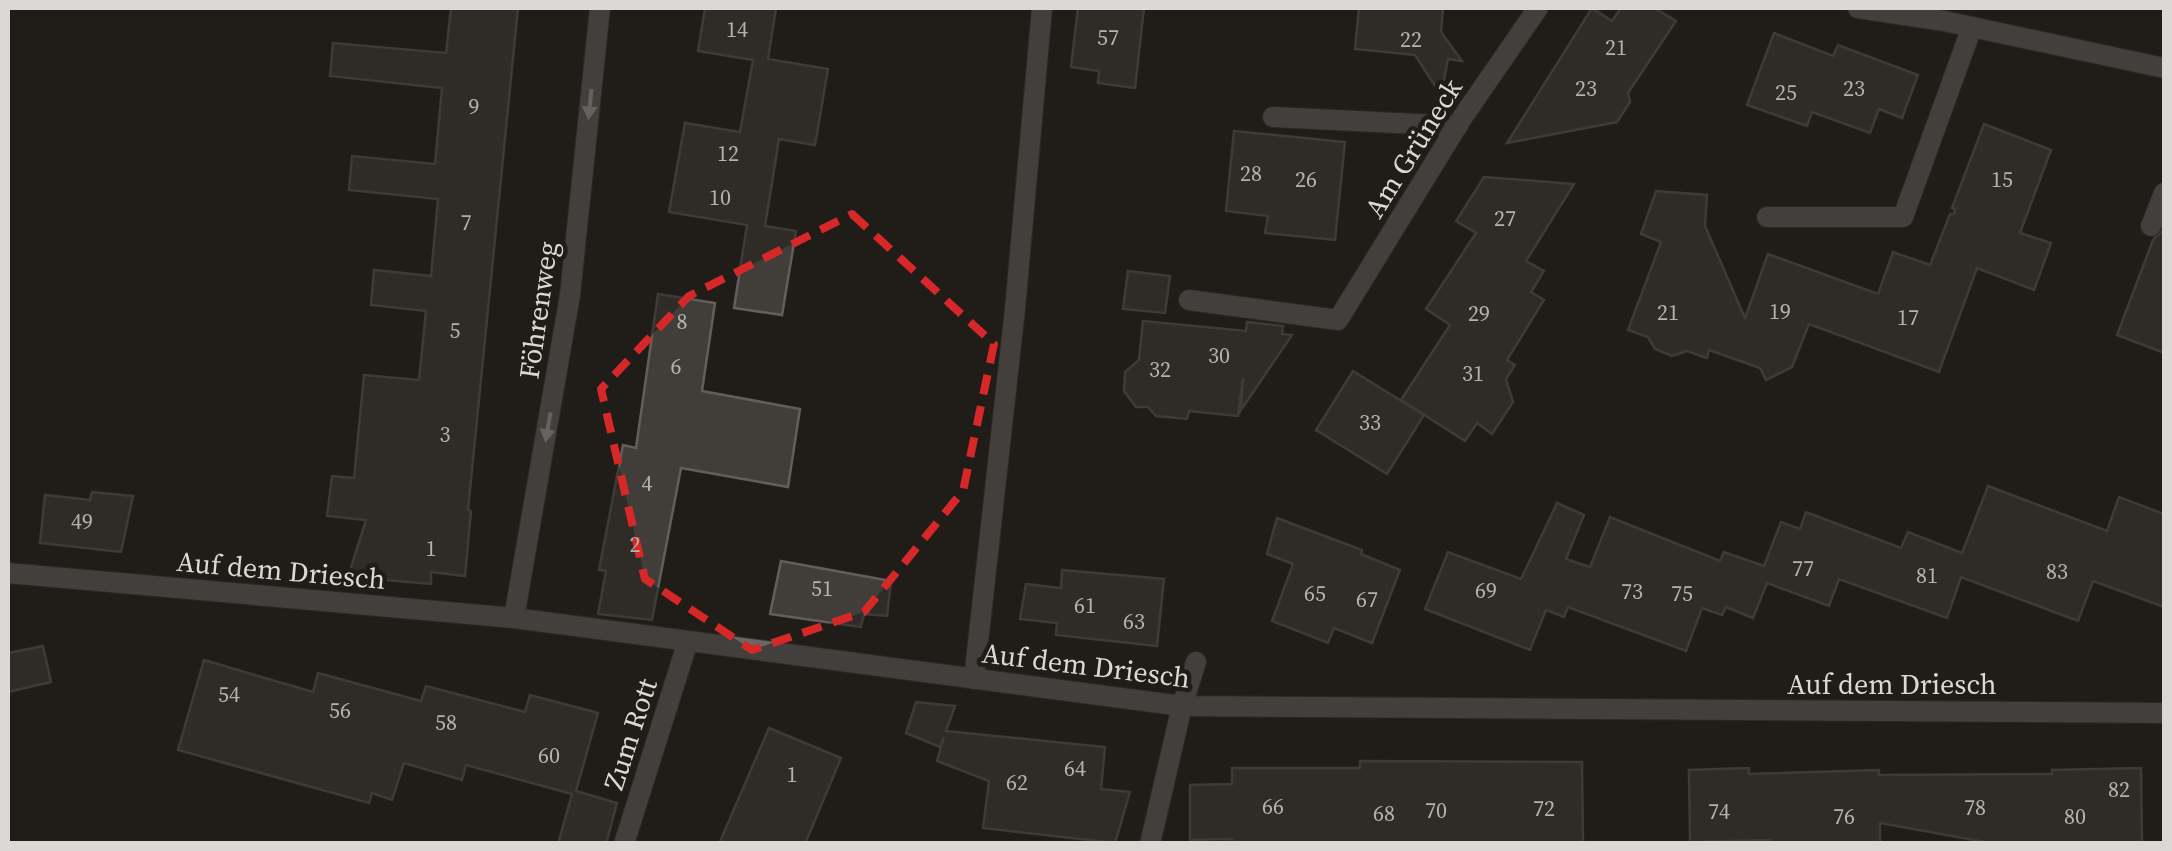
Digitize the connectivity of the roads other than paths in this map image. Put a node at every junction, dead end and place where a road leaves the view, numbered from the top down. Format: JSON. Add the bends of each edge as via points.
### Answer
{"nodes":[{"id":1,"x":600,"y":8,"type":"edge"},
{"id":2,"x":1042,"y":8,"type":"edge"},
{"id":3,"x":1538,"y":8,"type":"edge"},
{"id":4,"x":1858,"y":8,"type":"edge"},
{"id":5,"x":1972,"y":27,"type":"junction"},
{"id":6,"x":2164,"y":68,"type":"edge"},
{"id":7,"x":1273,"y":117,"type":"dead end"},
{"id":8,"x":1458,"y":126,"type":"junction"},
{"id":9,"x":2164,"y":193,"type":"edge"},
{"id":10,"x":1767,"y":218,"type":"dead end"},
{"id":11,"x":2150,"y":226,"type":"dead end"},
{"id":12,"x":1189,"y":300,"type":"dead end"},
{"id":13,"x":8,"y":573,"type":"edge"},
{"id":14,"x":514,"y":618,"type":"junction"},
{"id":15,"x":688,"y":641,"type":"junction"},
{"id":16,"x":1196,"y":662,"type":"dead end"},
{"id":17,"x":974,"y":679,"type":"junction"},
{"id":18,"x":1182,"y":706,"type":"junction"},
{"id":19,"x":2164,"y":713,"type":"edge"},
{"id":20,"x":624,"y":844,"type":"edge"},
{"id":21,"x":1150,"y":844,"type":"edge"}],
"edges":[{"from":1,"to":14,"type":"street","name":"Föhrenweg","one_way":true,"via":[[570,295]]},
{"from":2,"to":17,"type":"street"},
{"from":3,"to":8,"type":"street","name":"Am Grüneck"},
{"from":4,"to":5,"type":"street"},
{"from":5,"to":6,"type":"street"},
{"from":5,"to":10,"type":"street","via":[[1903,217]]},
{"from":7,"to":8,"type":"street"},
{"from":8,"to":12,"type":"street","name":"Am Grüneck","via":[[1338,320]]},
{"from":9,"to":11,"type":"street"},
{"from":13,"to":14,"type":"street","name":"Auf dem Driesch"},
{"from":14,"to":15,"type":"street","name":"Auf dem Driesch"},
{"from":15,"to":17,"type":"street","name":"Auf dem Driesch"},
{"from":15,"to":20,"type":"street","name":"Zum Rott"},
{"from":16,"to":18,"type":"street"},
{"from":17,"to":18,"type":"street","name":"Auf dem Driesch"},
{"from":18,"to":19,"type":"street","name":"Auf dem Driesch"},
{"from":18,"to":21,"type":"street"}]}
